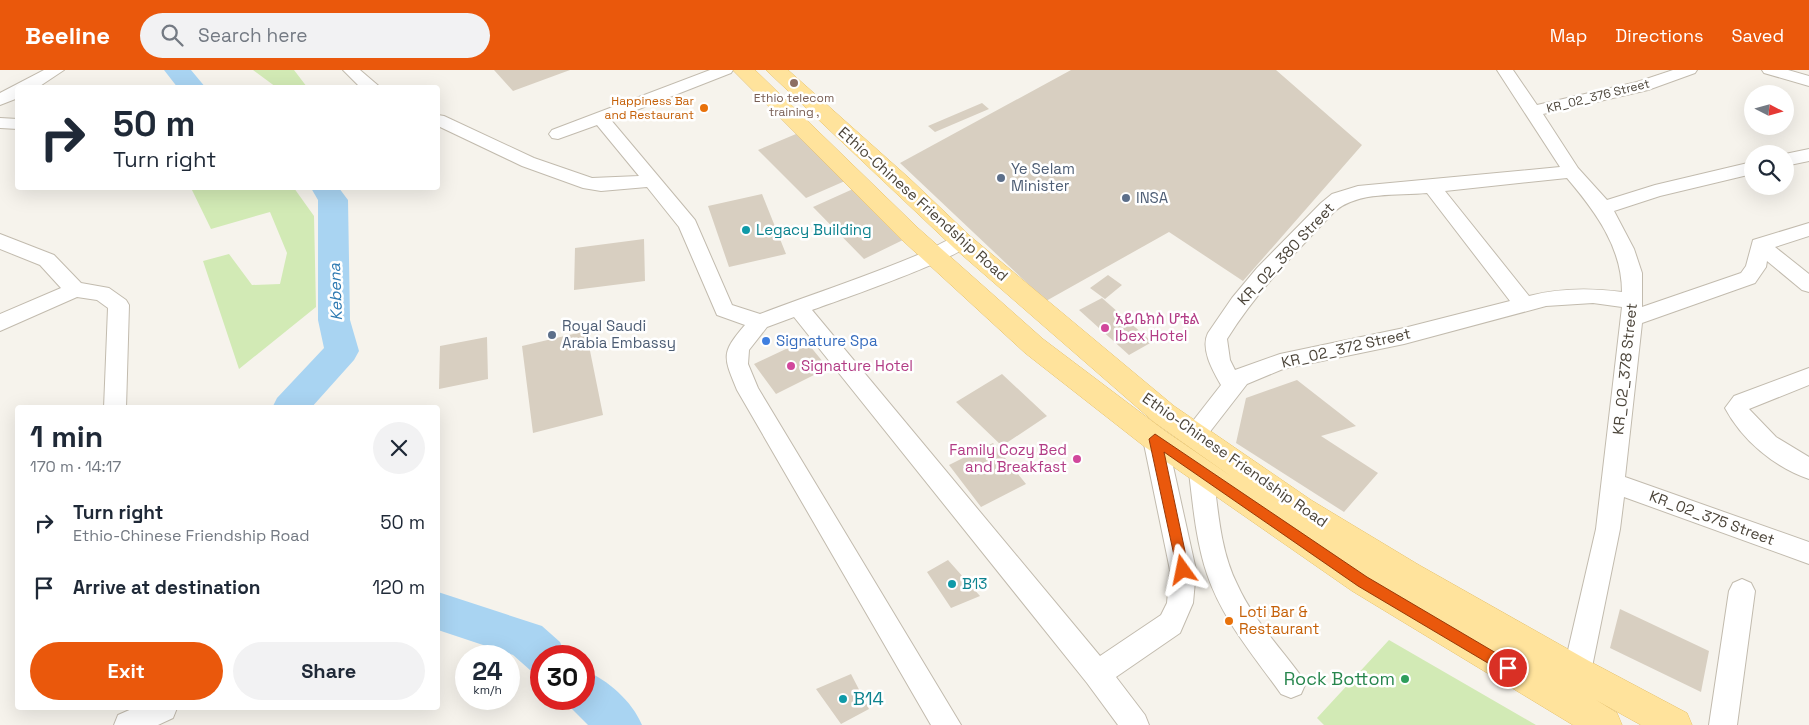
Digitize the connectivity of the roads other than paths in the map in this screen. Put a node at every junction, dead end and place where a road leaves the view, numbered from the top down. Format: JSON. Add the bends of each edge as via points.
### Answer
{"nodes":[{"id":1,"x":56,"y":70,"type":"edge"},
{"id":2,"x":351,"y":70,"type":"edge"},
{"id":3,"x":725,"y":70,"type":"edge"},
{"id":4,"x":743,"y":70,"type":"edge"},
{"id":5,"x":776,"y":70,"type":"edge"},
{"id":6,"x":1506,"y":70,"type":"edge"},
{"id":7,"x":1689,"y":70,"type":"edge"},
{"id":8,"x":1770,"y":70,"type":"edge"},
{"id":9,"x":1809,"y":81,"type":"edge"},
{"id":10,"x":29,"y":85,"type":"edge"},
{"id":11,"x":368,"y":85,"type":"edge"},
{"id":12,"x":15,"y":92,"type":"edge"},
{"id":13,"x":0,"y":100,"type":"edge"},
{"id":14,"x":1534,"y":111,"type":"junction"},
{"id":15,"x":601,"y":118,"type":"junction"},
{"id":16,"x":440,"y":121,"type":"edge"},
{"id":17,"x":0,"y":123,"type":"edge"},
{"id":18,"x":15,"y":124,"type":"edge"},
{"id":19,"x":558,"y":134,"type":"dead end"},
{"id":20,"x":1809,"y":155,"type":"edge"},
{"id":21,"x":1794,"y":158,"type":"edge"},
{"id":22,"x":1744,"y":170,"type":"edge"},
{"id":23,"x":1572,"y":172,"type":"junction"},
{"id":24,"x":654,"y":181,"type":"junction"},
{"id":25,"x":1432,"y":187,"type":"junction"},
{"id":26,"x":1603,"y":208,"type":"junction"},
{"id":27,"x":1809,"y":229,"type":"edge"},
{"id":28,"x":0,"y":241,"type":"edge"},
{"id":29,"x":962,"y":242,"type":"junction"},
{"id":30,"x":1760,"y":245,"type":"junction"},
{"id":31,"x":934,"y":256,"type":"junction"},
{"id":32,"x":1809,"y":285,"type":"edge"},
{"id":33,"x":75,"y":290,"type":"junction"},
{"id":34,"x":1524,"y":304,"type":"junction"},
{"id":35,"x":797,"y":307,"type":"junction"},
{"id":36,"x":1632,"y":309,"type":"junction"},
{"id":37,"x":0,"y":322,"type":"edge"},
{"id":38,"x":760,"y":322,"type":"junction"},
{"id":39,"x":1809,"y":376,"type":"edge"},
{"id":40,"x":1232,"y":386,"type":"junction"},
{"id":41,"x":115,"y":405,"type":"edge"},
{"id":42,"x":1194,"y":435,"type":"junction"},
{"id":43,"x":1155,"y":439,"type":"junction"},
{"id":44,"x":1809,"y":469,"type":"edge"},
{"id":45,"x":1200,"y":472,"type":"junction"},
{"id":46,"x":1614,"y":483,"type":"junction"},
{"id":47,"x":1809,"y":553,"type":"edge"},
{"id":48,"x":1742,"y":591,"type":"dead end"},
{"id":49,"x":1577,"y":672,"type":"junction"},
{"id":50,"x":1097,"y":674,"type":"junction"},
{"id":51,"x":1291,"y":684,"type":"dead end"},
{"id":52,"x":159,"y":710,"type":"edge"},
{"id":53,"x":128,"y":725,"type":"edge"},
{"id":54,"x":947,"y":725,"type":"edge"},
{"id":55,"x":1135,"y":725,"type":"edge"},
{"id":56,"x":1605,"y":725,"type":"edge"},
{"id":57,"x":1675,"y":725,"type":"edge"},
{"id":58,"x":1723,"y":725,"type":"edge"}],
"edges":[{"from":1,"to":10,"type":"street"},
{"from":2,"to":11,"type":"street"},
{"from":3,"to":15,"type":"street"},
{"from":4,"to":31,"type":"main road","name":"Ethio-Chinese Friendship Road"},
{"from":5,"to":29,"type":"main road","name":"Ethio-Chinese Friendship Road"},
{"from":6,"to":14,"type":"street","name":"KR_02_378 Street"},
{"from":7,"to":14,"type":"street","name":"KR_02_376 Street","via":[[1642,86]]},
{"from":8,"to":9,"type":"street"},
{"from":12,"to":13,"type":"street"},
{"from":14,"to":23,"type":"street","name":"KR_02_378 Street"},
{"from":15,"to":19,"type":"street"},
{"from":15,"to":24,"type":"street"},
{"from":16,"to":24,"type":"street","via":[[528,162],[590,184]]},
{"from":17,"to":18,"type":"street"},
{"from":20,"to":21,"type":"street"},
{"from":22,"to":26,"type":"street"},
{"from":23,"to":25,"type":"street","name":"KR_02_380 Street"},
{"from":23,"to":26,"type":"street","name":"KR_02_378 Street"},
{"from":24,"to":38,"type":"street","via":[[688,225],[724,310]]},
{"from":25,"to":34,"type":"street"},
{"from":25,"to":40,"type":"street","name":"KR_02_380 Street","via":[[1372,190],[1339,198],[1315,220],[1239,303],[1216,339],[1219,360]]},
{"from":26,"to":36,"type":"street","name":"KR_02_378 Street","via":[[1632,273]]},
{"from":27,"to":30,"type":"street"},
{"from":28,"to":33,"type":"street","via":[[47,260]]},
{"from":29,"to":31,"type":"street"},
{"from":29,"to":42,"type":"main road","name":"Ethio-Chinese Friendship Road","via":[[1164,414]]},
{"from":30,"to":32,"type":"street"},
{"from":30,"to":36,"type":"street","name":"KR_02_372 Street","via":[[1756,267],[1748,278]]},
{"from":31,"to":35,"type":"street"},
{"from":31,"to":43,"type":"main road","name":"Ethio-Chinese Friendship Road","via":[[1034,346]]},
{"from":33,"to":37,"type":"street"},
{"from":33,"to":41,"type":"street","via":[[102,293],[119,305]]},
{"from":34,"to":36,"type":"street","name":"KR_02_372 Street","via":[[1570,296],[1593,296]]},
{"from":34,"to":40,"type":"street","name":"KR_02_372 Street","via":[[1404,336],[1280,362],[1248,372]]},
{"from":35,"to":38,"type":"street"},
{"from":35,"to":50,"type":"street"},
{"from":36,"to":46,"type":"street","name":"KR_02_378 Street"},
{"from":38,"to":54,"type":"street","via":[[738,348],[737,364],[748,390]]},
{"from":39,"to":44,"type":"street","via":[[1742,402],[1736,408],[1744,423],[1758,436]]},
{"from":40,"to":42,"type":"street","name":"KR_02_372 Street"},
{"from":42,"to":49,"type":"main road","name":"Ethio-Chinese Friendship Road","via":[[1300,509]]},
{"from":43,"to":45,"type":"main road","name":"Ethio-Chinese Friendship Road"},
{"from":43,"to":50,"type":"street","via":[[1183,570],[1180,604],[1171,624]]},
{"from":45,"to":51,"type":"street","via":[[1220,576],[1238,609]]},
{"from":45,"to":56,"type":"main road","name":"Ethio-Chinese Friendship Road","via":[[1363,581]]},
{"from":46,"to":47,"type":"street","name":"KR_02_375 Street"},
{"from":46,"to":49,"type":"street","name":"KR_02_378 Street","via":[[1608,529]]},
{"from":48,"to":58,"type":"street"},
{"from":49,"to":57,"type":"main road","name":"Ethio-Chinese Friendship Road"},
{"from":50,"to":55,"type":"street"},
{"from":52,"to":53,"type":"street"}]}
